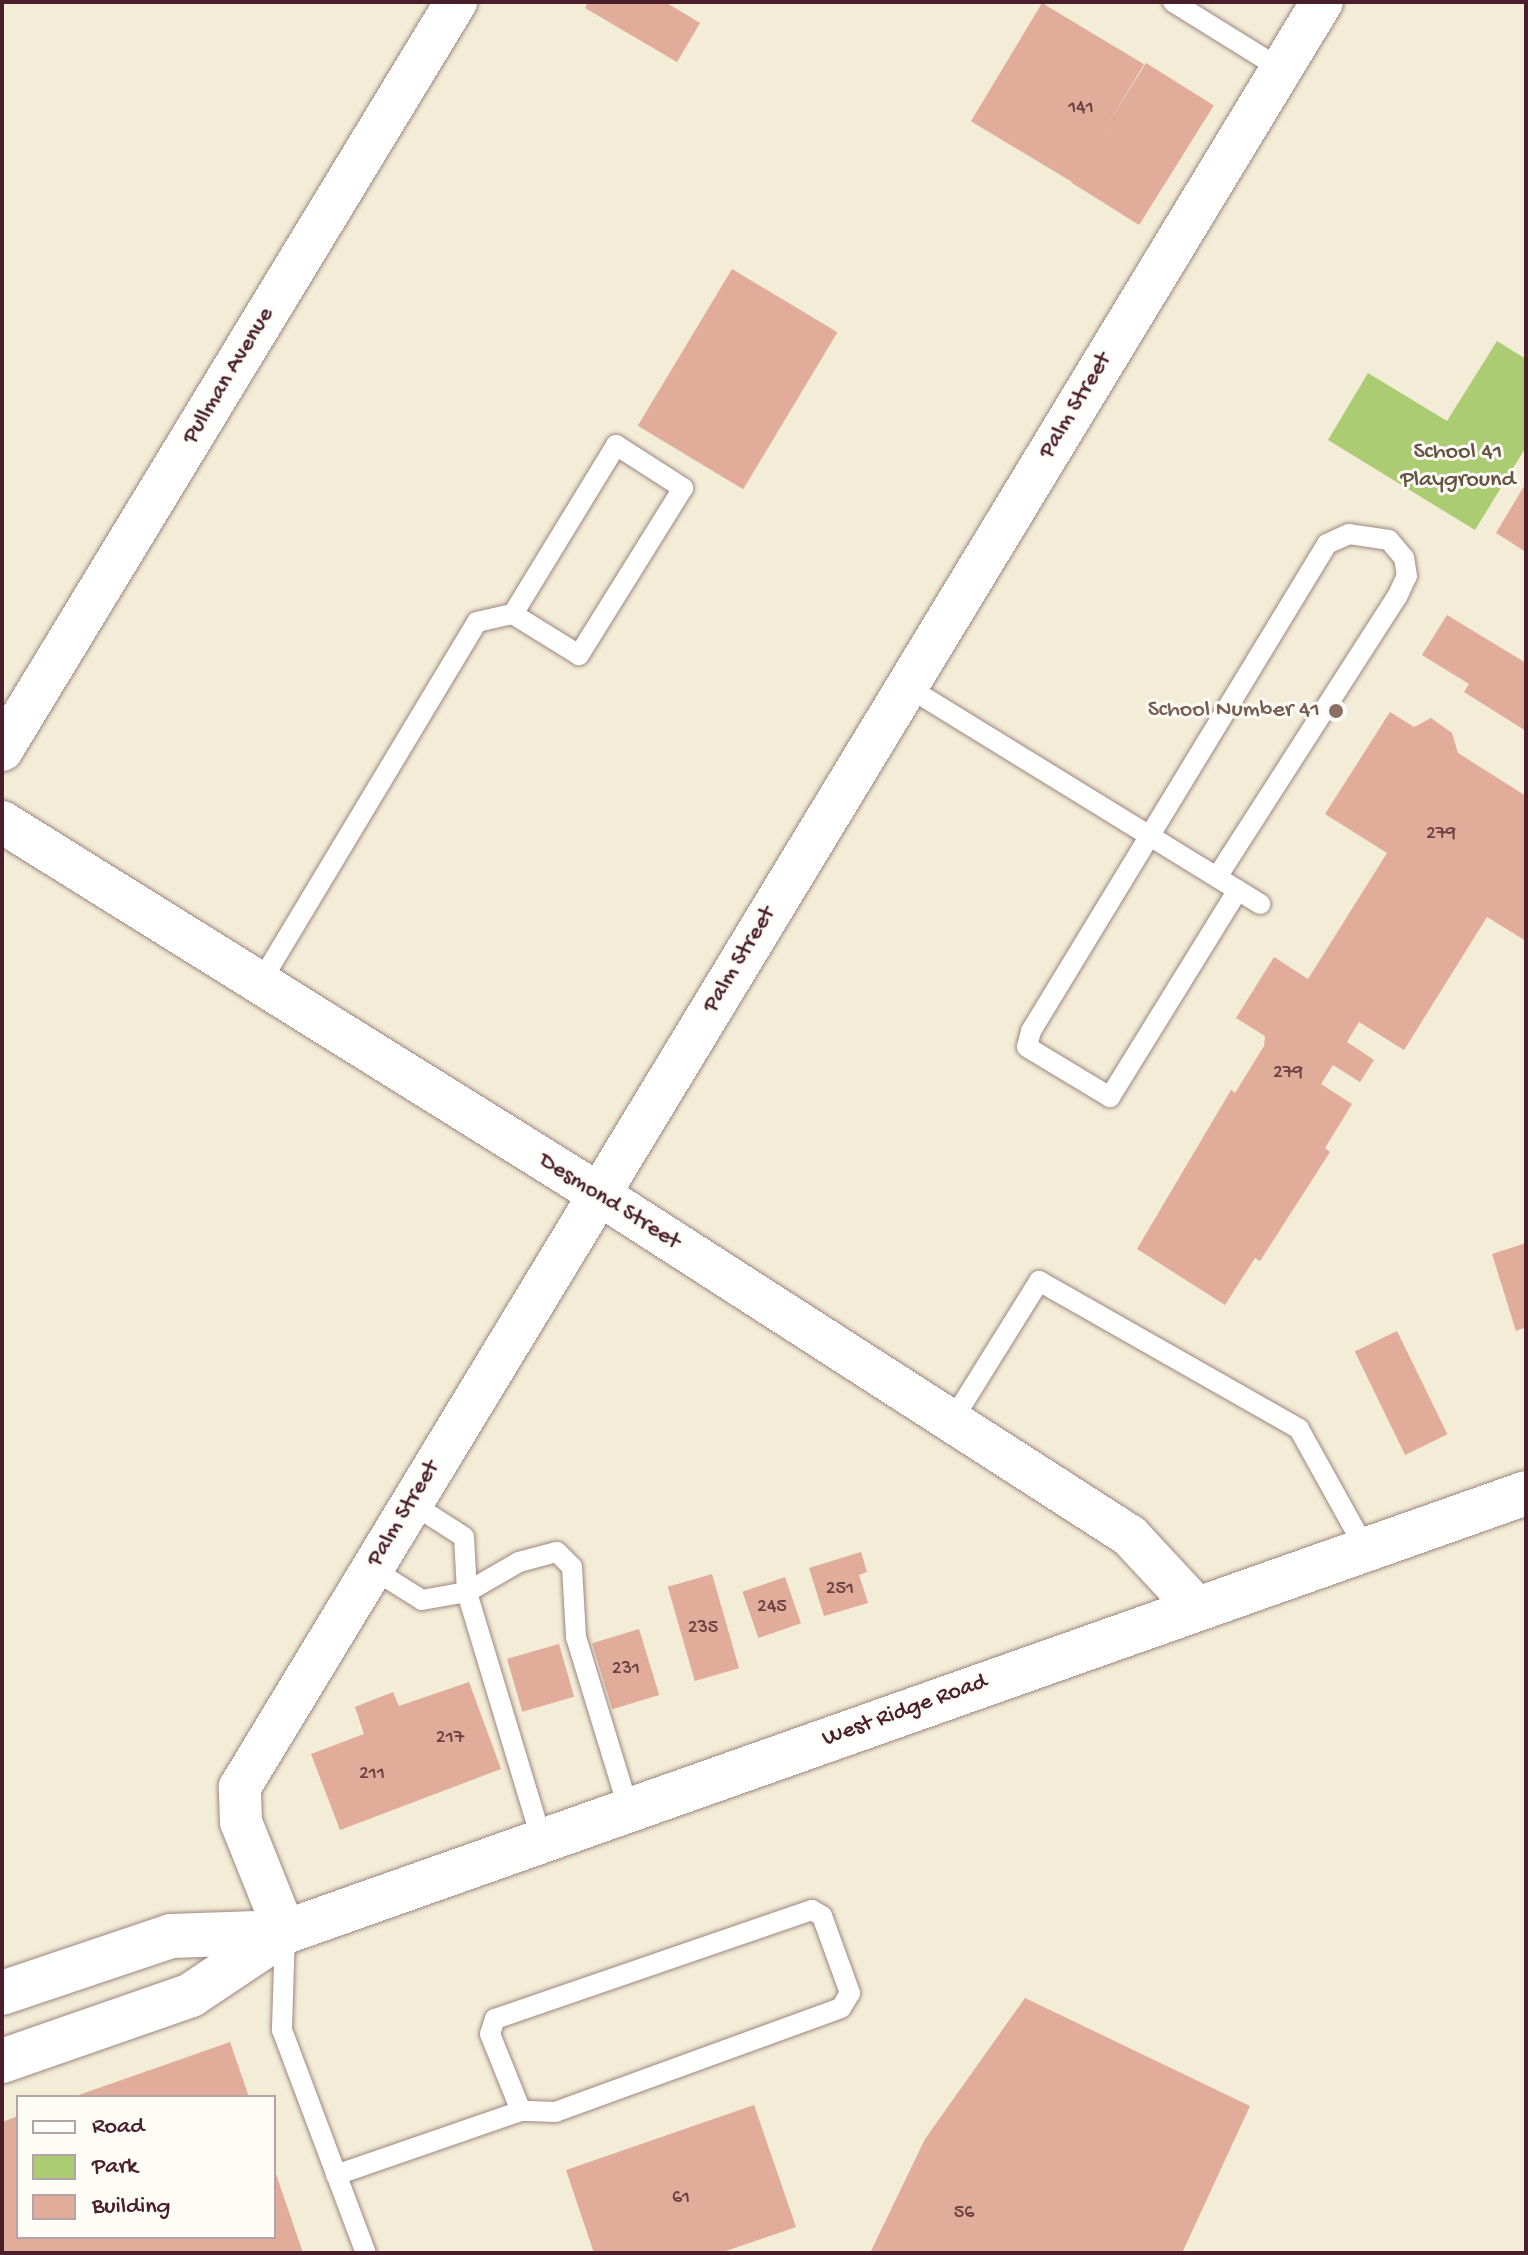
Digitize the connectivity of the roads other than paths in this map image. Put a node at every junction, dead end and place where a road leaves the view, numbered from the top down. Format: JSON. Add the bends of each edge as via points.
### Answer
{"nodes":[{"id":1,"x":456,"y":2,"type":"edge"},
{"id":2,"x":1173,"y":2,"type":"edge"},
{"id":3,"x":1322,"y":2,"type":"edge"},
{"id":4,"x":1281,"y":69,"type":"junction"},
{"id":5,"x":513,"y":614,"type":"junction"},
{"id":6,"x":906,"y":686,"type":"junction"},
{"id":7,"x":2,"y":750,"type":"edge"},
{"id":8,"x":2,"y":822,"type":"edge"},
{"id":9,"x":1150,"y":838,"type":"junction"},
{"id":10,"x":1217,"y":877,"type":"junction"},
{"id":11,"x":1238,"y":890,"type":"junction"},
{"id":12,"x":1260,"y":904,"type":"dead end"},
{"id":13,"x":260,"y":983,"type":"junction"},
{"id":14,"x":597,"y":1193,"type":"junction"},
{"id":15,"x":952,"y":1421,"type":"junction"},
{"id":16,"x":1526,"y":1493,"type":"edge"},
{"id":17,"x":411,"y":1503,"type":"junction"},
{"id":18,"x":1365,"y":1548,"type":"junction"},
{"id":19,"x":371,"y":1568,"type":"junction"},
{"id":20,"x":467,"y":1592,"type":"junction"},
{"id":21,"x":1196,"y":1607,"type":"junction"},
{"id":22,"x":629,"y":1810,"type":"junction"},
{"id":23,"x":542,"y":1841,"type":"junction"},
{"id":24,"x":285,"y":1932,"type":"junction"},
{"id":25,"x":2,"y":1993,"type":"edge"},
{"id":26,"x":2,"y":2061,"type":"edge"},
{"id":27,"x":521,"y":2111,"type":"junction"},
{"id":28,"x":336,"y":2175,"type":"junction"},
{"id":29,"x":366,"y":2253,"type":"edge"}],
"edges":[{"from":1,"to":7,"type":"street","name":"Pullman Avenue"},
{"from":2,"to":4,"type":"lane"},
{"from":3,"to":4,"type":"street","name":"Palm Street"},
{"from":4,"to":6,"type":"street","name":"Palm Street"},
{"from":5,"to":5,"type":"lane","via":[[616,445],[683,488],[579,655]]},
{"from":5,"to":13,"type":"lane","via":[[477,622]]},
{"from":6,"to":9,"type":"lane"},
{"from":6,"to":14,"type":"street","name":"Palm Street"},
{"from":8,"to":13,"type":"street","name":"Desmond Street"},
{"from":9,"to":10,"type":"lane"},
{"from":9,"to":10,"type":"lane","via":[[1327,544],[1349,534],[1389,540],[1406,567],[1397,597]]},
{"from":9,"to":11,"type":"lane","via":[[1031,1031],[1027,1047],[1098,1090],[1110,1097]]},
{"from":10,"to":11,"type":"lane"},
{"from":11,"to":12,"type":"lane"},
{"from":13,"to":14,"type":"street","name":"Desmond Street"},
{"from":14,"to":15,"type":"street","name":"Desmond Street"},
{"from":14,"to":17,"type":"street","name":"Palm Street"},
{"from":15,"to":18,"type":"lane","via":[[1039,1281],[1299,1429]]},
{"from":15,"to":21,"type":"street","name":"Desmond Street","via":[[1130,1536]]},
{"from":16,"to":18,"type":"highway","name":"West Ridge Road"},
{"from":17,"to":19,"type":"street","name":"Palm Street"},
{"from":17,"to":20,"type":"lane","via":[[464,1537]]},
{"from":18,"to":21,"type":"highway","name":"West Ridge Road"},
{"from":19,"to":20,"type":"lane","via":[[422,1600]]},
{"from":19,"to":24,"type":"street","name":"Palm Street","via":[[240,1787],[241,1822]]},
{"from":20,"to":22,"type":"lane","via":[[519,1562],[557,1552],[572,1567],[576,1637]]},
{"from":20,"to":23,"type":"lane"},
{"from":21,"to":22,"type":"highway","name":"West Ridge Road"},
{"from":22,"to":23,"type":"highway","name":"West Ridge Road"},
{"from":23,"to":24,"type":"highway","name":"West Ridge Road"},
{"from":24,"to":25,"type":"highway","name":"West Ridge Road","via":[[171,1936]]},
{"from":24,"to":26,"type":"highway","name":"West Ridge Road","via":[[191,1995]]},
{"from":24,"to":28,"type":"lane","via":[[282,2030]]},
{"from":27,"to":27,"type":"lane","via":[[490,2034],[495,2019],[812,1910],[822,1916],[850,1993],[841,2008],[556,2112]]},
{"from":27,"to":28,"type":"lane"},
{"from":28,"to":29,"type":"lane"}]}
